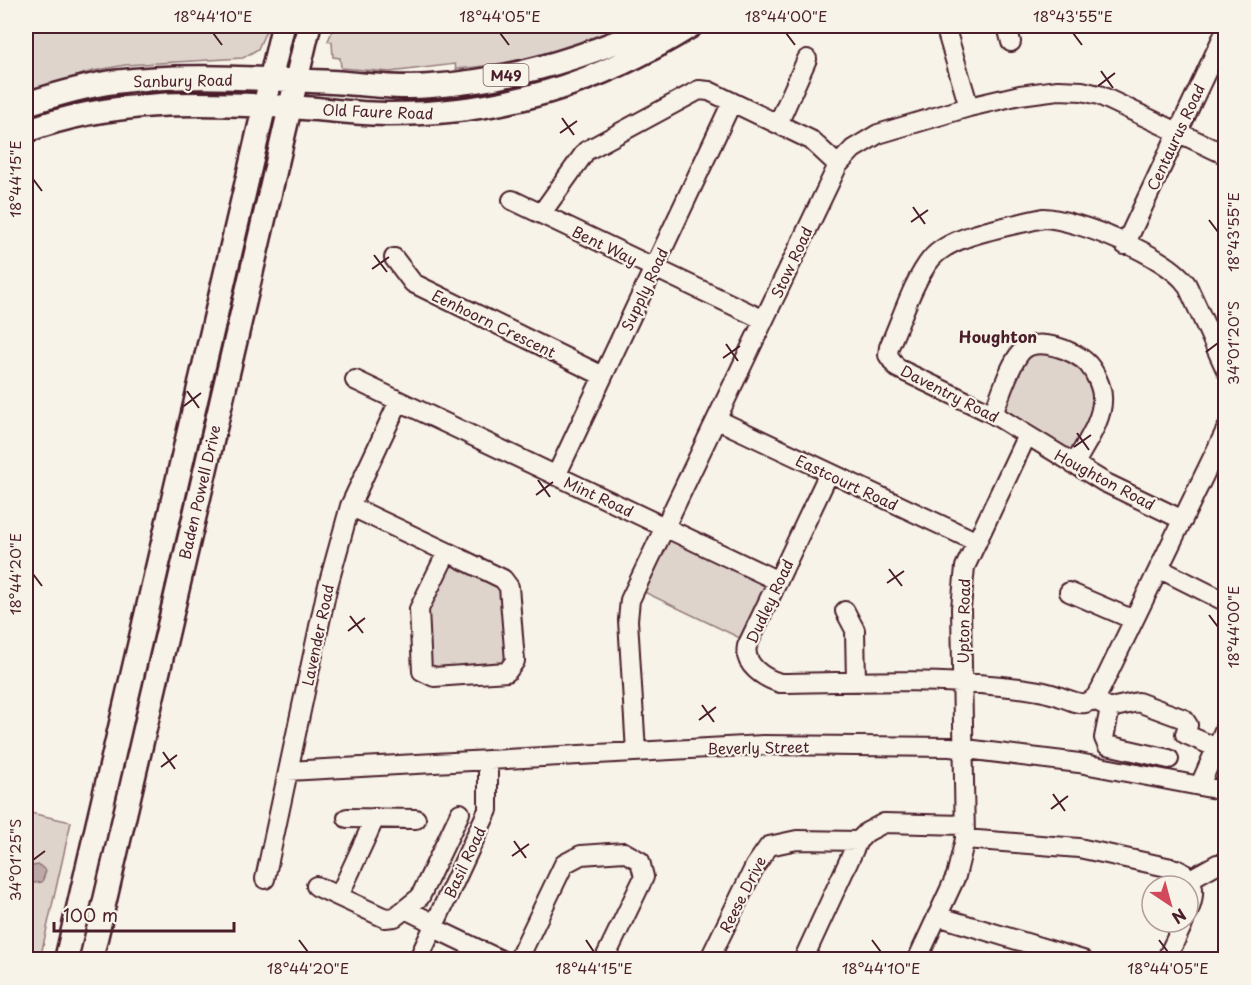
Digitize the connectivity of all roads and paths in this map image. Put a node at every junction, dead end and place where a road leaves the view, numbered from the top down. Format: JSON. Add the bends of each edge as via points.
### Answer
{"nodes":[{"id":1,"x":283,"y":26,"type":"edge"},
{"id":2,"x":309,"y":26,"type":"edge"},
{"id":3,"x":654,"y":26,"type":"edge"},
{"id":4,"x":691,"y":26,"type":"edge"},
{"id":5,"x":945,"y":26,"type":"edge"},
{"id":6,"x":1226,"y":30,"type":"edge"},
{"id":7,"x":807,"y":59,"type":"dead end"},
{"id":8,"x":270,"y":79,"type":"junction"},
{"id":9,"x":296,"y":81,"type":"junction"},
{"id":10,"x":732,"y":102,"type":"junction"},
{"id":11,"x":26,"y":104,"type":"edge"},
{"id":12,"x":264,"y":106,"type":"junction"},
{"id":13,"x":291,"y":107,"type":"junction"},
{"id":14,"x":969,"y":107,"type":"junction"},
{"id":15,"x":778,"y":124,"type":"junction"},
{"id":16,"x":26,"y":131,"type":"edge"},
{"id":17,"x":1177,"y":132,"type":"junction"},
{"id":18,"x":1226,"y":155,"type":"edge"},
{"id":19,"x":838,"y":165,"type":"junction"},
{"id":20,"x":512,"y":200,"type":"dead end"},
{"id":21,"x":541,"y":214,"type":"junction"},
{"id":22,"x":1125,"y":245,"type":"junction"},
{"id":23,"x":394,"y":258,"type":"dead end"},
{"id":24,"x":653,"y":268,"type":"junction"},
{"id":25,"x":764,"y":320,"type":"junction"},
{"id":26,"x":1226,"y":370,"type":"edge"},
{"id":27,"x":603,"y":376,"type":"junction"},
{"id":28,"x":354,"y":380,"type":"dead end"},
{"id":29,"x":399,"y":401,"type":"junction"},
{"id":30,"x":993,"y":414,"type":"junction"},
{"id":31,"x":718,"y":420,"type":"junction"},
{"id":32,"x":1226,"y":430,"type":"edge"},
{"id":33,"x":1027,"y":435,"type":"junction"},
{"id":34,"x":1074,"y":465,"type":"junction"},
{"id":35,"x":829,"y":473,"type":"junction"},
{"id":36,"x":556,"y":476,"type":"junction"},
{"id":37,"x":350,"y":506,"type":"junction"},
{"id":38,"x":1183,"y":520,"type":"junction"},
{"id":39,"x":665,"y":527,"type":"junction"},
{"id":40,"x":977,"y":542,"type":"junction"},
{"id":41,"x":447,"y":552,"type":"junction"},
{"id":42,"x":1160,"y":569,"type":"junction"},
{"id":43,"x":778,"y":581,"type":"junction"},
{"id":44,"x":1069,"y":592,"type":"dead end"},
{"id":45,"x":1226,"y":602,"type":"edge"},
{"id":46,"x":845,"y":611,"type":"dead end"},
{"id":47,"x":1134,"y":620,"type":"junction"},
{"id":48,"x":856,"y":682,"type":"junction"},
{"id":49,"x":962,"y":682,"type":"junction"},
{"id":50,"x":1103,"y":704,"type":"junction"},
{"id":51,"x":1226,"y":726,"type":"edge"},
{"id":52,"x":1215,"y":747,"type":"junction"},
{"id":53,"x":1178,"y":748,"type":"junction"},
{"id":54,"x":963,"y":749,"type":"junction"},
{"id":55,"x":636,"y":752,"type":"junction"},
{"id":56,"x":488,"y":760,"type":"junction"},
{"id":57,"x":288,"y":771,"type":"junction"},
{"id":58,"x":1200,"y":785,"type":"junction"},
{"id":59,"x":1226,"y":791,"type":"edge"},
{"id":60,"x":460,"y":813,"type":"dead end"},
{"id":61,"x":347,"y":818,"type":"dead end"},
{"id":62,"x":375,"y":819,"type":"junction"},
{"id":63,"x":416,"y":819,"type":"dead end"},
{"id":64,"x":965,"y":832,"type":"junction"},
{"id":65,"x":858,"y":841,"type":"junction"},
{"id":66,"x":1226,"y":864,"type":"edge"},
{"id":67,"x":1183,"y":874,"type":"edge"},
{"id":68,"x":1199,"y":874,"type":"edge"},
{"id":69,"x":265,"y":879,"type":"dead end"},
{"id":70,"x":316,"y":886,"type":"dead end"},
{"id":71,"x":339,"y":897,"type":"junction"},
{"id":72,"x":405,"y":909,"type":"junction"},
{"id":73,"x":937,"y":916,"type":"junction"},
{"id":74,"x":435,"y":926,"type":"junction"},
{"id":75,"x":1178,"y":934,"type":"edge"},
{"id":76,"x":66,"y":960,"type":"edge"},
{"id":77,"x":91,"y":960,"type":"edge"},
{"id":78,"x":418,"y":960,"type":"edge"},
{"id":79,"x":501,"y":960,"type":"edge"},
{"id":80,"x":518,"y":960,"type":"edge"},
{"id":81,"x":604,"y":960,"type":"edge"},
{"id":82,"x":710,"y":960,"type":"edge"},
{"id":83,"x":803,"y":960,"type":"edge"},
{"id":84,"x":917,"y":960,"type":"edge"},
{"id":85,"x":1083,"y":960,"type":"edge"},
{"id":86,"x":1166,"y":960,"type":"edge"}],
"edges":[{"from":1,"to":8,"type":"main road","name":"Baden Powell Drive"},
{"from":2,"to":9,"type":"main road","name":"Baden Powell Drive"},
{"from":3,"to":9,"type":"main road","name":"Old Faure Road","number":"M49","via":[[564,61],[473,81],[391,88]]},
{"from":4,"to":13,"type":"main road","name":"Old Faure Road","number":"M49","via":[[574,85],[482,108],[388,114]]},
{"from":5,"to":14,"type":"street"},
{"from":6,"to":17,"type":"street","name":"Centaurus Road"},
{"from":7,"to":15,"type":"street"},
{"from":8,"to":9,"type":"main road","name":"Old Faure Road"},
{"from":8,"to":11,"type":"main road","name":"Sanbury Road","via":[[165,77],[112,82]]},
{"from":8,"to":12,"type":"main road","name":"Baden Powell Drive"},
{"from":9,"to":13,"type":"main road","name":"Baden Powell Drive"},
{"from":10,"to":15,"type":"street"},
{"from":10,"to":21,"type":"street","via":[[709,91],[693,91],[592,146],[581,155]]},
{"from":10,"to":24,"type":"street","name":"Supply Road"},
{"from":12,"to":13,"type":"main road","name":"Old Faure Road"},
{"from":12,"to":16,"type":"main road","name":"Sanbury Road","via":[[198,103],[119,107]]},
{"from":12,"to":76,"type":"main road","name":"Baden Powell Drive"},
{"from":13,"to":77,"type":"main road","name":"Baden Powell Drive"},
{"from":14,"to":17,"type":"street","name":"Stow Road","via":[[1036,92],[1082,91]]},
{"from":14,"to":19,"type":"street","name":"Stow Road","via":[[878,134],[853,149]]},
{"from":15,"to":19,"type":"street","via":[[811,140]]},
{"from":17,"to":18,"type":"street","name":"Stow Road"},
{"from":17,"to":22,"type":"street","name":"Centaurus Road"},
{"from":19,"to":25,"type":"street","name":"Stow Road"},
{"from":20,"to":21,"type":"street","name":"Bent Way"},
{"from":21,"to":24,"type":"street","name":"Bent Way"},
{"from":22,"to":26,"type":"street","name":"Daventry Road","via":[[1173,269],[1183,279]]},
{"from":22,"to":30,"type":"street","name":"Daventry Road","via":[[1068,221],[1043,218],[954,241],[930,260],[889,347],[891,362]]},
{"from":23,"to":27,"type":"street","name":"Eenhoorn Crescent","via":[[412,283]]},
{"from":24,"to":25,"type":"street","name":"Bent Way"},
{"from":24,"to":27,"type":"street","name":"Supply Road"},
{"from":25,"to":31,"type":"street","name":"Stow Road"},
{"from":27,"to":36,"type":"street","name":"Supply Road"},
{"from":28,"to":29,"type":"street","name":"Mint Road"},
{"from":29,"to":36,"type":"street","name":"Mint Road"},
{"from":29,"to":37,"type":"street","name":"Lavender Road"},
{"from":30,"to":33,"type":"street","name":"Daventry Road"},
{"from":30,"to":34,"type":"street","via":[[1018,355],[1026,347],[1047,343],[1085,361],[1099,384],[1102,406]]},
{"from":31,"to":35,"type":"street","name":"Eastcourt Road"},
{"from":31,"to":39,"type":"street","name":"Stow Road"},
{"from":32,"to":38,"type":"street"},
{"from":33,"to":34,"type":"street","name":"Houghton Road"},
{"from":33,"to":40,"type":"street","name":"Upton Road"},
{"from":34,"to":38,"type":"street","name":"Houghton Road"},
{"from":35,"to":40,"type":"street","name":"Eastcourt Road"},
{"from":35,"to":43,"type":"street","name":"Dudley Road"},
{"from":36,"to":39,"type":"street","name":"Mint Road"},
{"from":37,"to":41,"type":"street"},
{"from":37,"to":57,"type":"street","name":"Lavender Road","via":[[327,589]]},
{"from":38,"to":42,"type":"street"},
{"from":39,"to":43,"type":"street","name":"Mint Road"},
{"from":39,"to":55,"type":"street","name":"Stow Road","via":[[628,610]]},
{"from":40,"to":49,"type":"street","name":"Upton Road","via":[[965,567],[963,582]]},
{"from":41,"to":41,"type":"street","via":[[503,579],[509,587],[515,661],[507,672],[435,677],[422,671],[419,609]]},
{"from":42,"to":45,"type":"street"},
{"from":42,"to":47,"type":"street"},
{"from":43,"to":48,"type":"street","name":"Dudley Road","via":[[747,646],[749,662],[764,676],[780,683]]},
{"from":44,"to":47,"type":"street"},
{"from":46,"to":48,"type":"street","via":[[855,630]]},
{"from":47,"to":50,"type":"street"},
{"from":48,"to":49,"type":"street","name":"Dudley Road"},
{"from":49,"to":50,"type":"street","via":[[1036,690],[1075,703]]},
{"from":49,"to":54,"type":"street","name":"Upton Road"},
{"from":50,"to":53,"type":"street","via":[[1107,745]]},
{"from":50,"to":53,"type":"street","via":[[1138,702],[1184,719],[1188,725]]},
{"from":51,"to":52,"type":"street"},
{"from":52,"to":53,"type":"street"},
{"from":52,"to":58,"type":"street"},
{"from":54,"to":55,"type":"street","name":"Beverly Street","via":[[763,745]]},
{"from":54,"to":58,"type":"street","name":"Beverly Street","via":[[1079,763]]},
{"from":54,"to":64,"type":"street","name":"Upton Road"},
{"from":55,"to":56,"type":"street","name":"Beverly Street"},
{"from":56,"to":57,"type":"street","name":"Beverly Street"},
{"from":56,"to":74,"type":"street","name":"Basil Road","via":[[488,810]]},
{"from":57,"to":69,"type":"street","name":"Lavender Road"},
{"from":58,"to":59,"type":"street","name":"Beverly Street"},
{"from":60,"to":72,"type":"street","via":[[420,897]]},
{"from":61,"to":62,"type":"street"},
{"from":62,"to":63,"type":"street"},
{"from":62,"to":71,"type":"street"},
{"from":64,"to":65,"type":"street","via":[[884,823]]},
{"from":64,"to":67,"type":"street","via":[[1079,848],[1176,869]]},
{"from":64,"to":73,"type":"street","name":"Upton Road","via":[[956,876]]},
{"from":65,"to":82,"type":"street","name":"Reese Drive","via":[[797,840],[769,846],[754,866]]},
{"from":65,"to":83,"type":"street"},
{"from":66,"to":68,"type":"street","via":[[1217,864]]},
{"from":70,"to":71,"type":"street"},
{"from":71,"to":72,"type":"street","via":[[385,918],[395,917]]},
{"from":72,"to":74,"type":"street"},
{"from":73,"to":84,"type":"street","name":"Upton Road"},
{"from":73,"to":85,"type":"street"},
{"from":74,"to":78,"type":"street","name":"Basil Road"},
{"from":74,"to":79,"type":"street"},
{"from":75,"to":86,"type":"street"},
{"from":80,"to":81,"type":"street","via":[[564,864],[581,855],[624,852],[640,861],[644,877]]}]}
